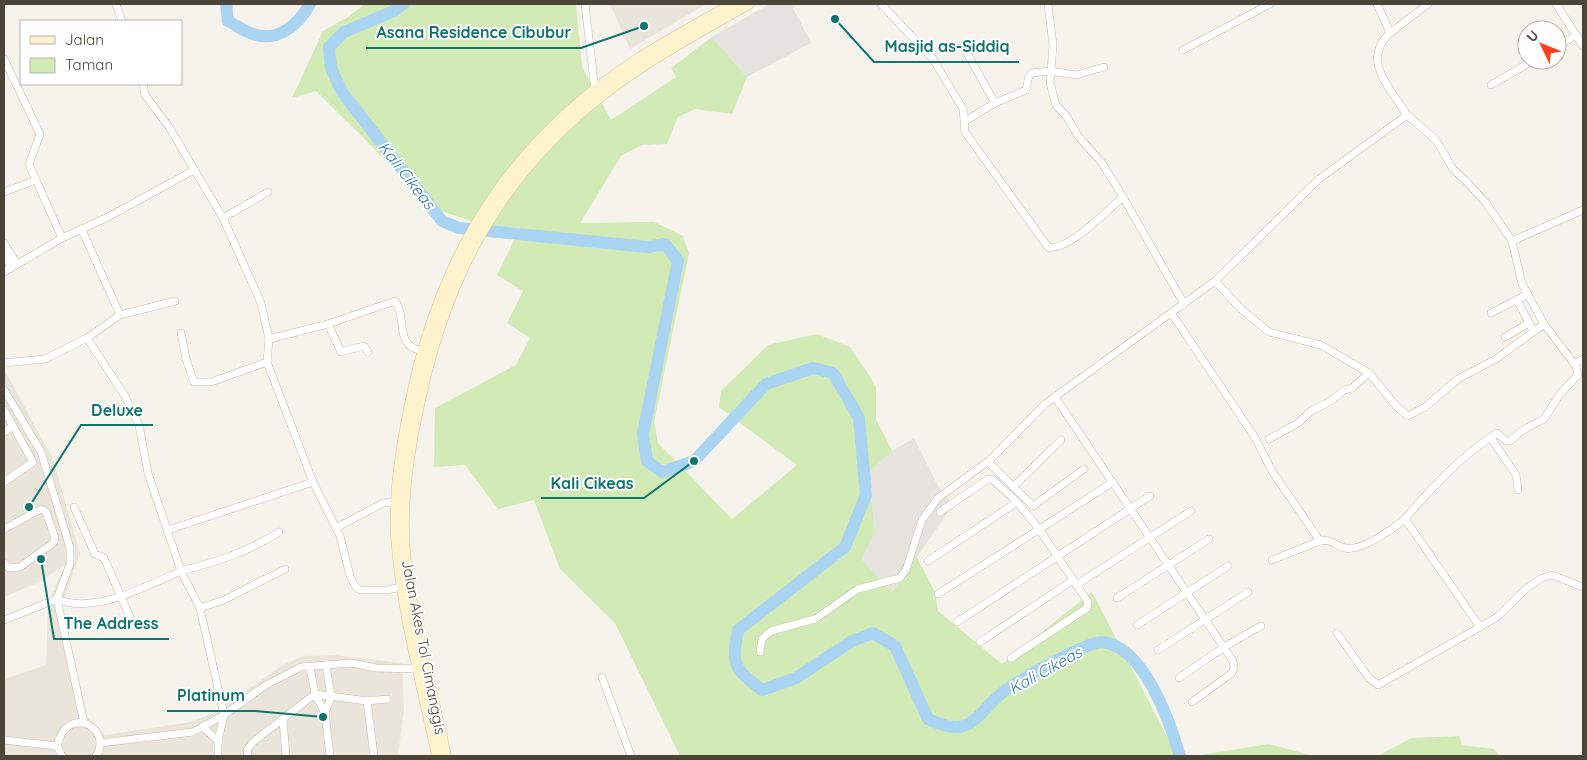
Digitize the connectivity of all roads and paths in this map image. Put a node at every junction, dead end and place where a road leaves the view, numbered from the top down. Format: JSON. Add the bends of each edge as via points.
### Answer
{"nodes":[{"id":1,"x":116,"y":4,"type":"edge"},
{"id":2,"x":585,"y":4,"type":"edge"},
{"id":3,"x":732,"y":4,"type":"edge"},
{"id":4,"x":749,"y":4,"type":"edge"},
{"id":5,"x":881,"y":4,"type":"edge"},
{"id":6,"x":1048,"y":4,"type":"edge"},
{"id":7,"x":1270,"y":4,"type":"edge"},
{"id":8,"x":1377,"y":4,"type":"edge"},
{"id":9,"x":1428,"y":4,"type":"edge"},
{"id":10,"x":1556,"y":4,"type":"edge"},
{"id":11,"x":118,"y":20,"type":"edge"},
{"id":12,"x":1390,"y":33,"type":"junction"},
{"id":13,"x":1577,"y":35,"type":"junction"},
{"id":14,"x":1567,"y":40,"type":"edge"},
{"id":15,"x":962,"y":46,"type":"dead end"},
{"id":16,"x":1583,"y":46,"type":"edge"},
{"id":17,"x":1183,"y":50,"type":"dead end"},
{"id":18,"x":4,"y":59,"type":"edge"},
{"id":19,"x":1104,"y":67,"type":"dead end"},
{"id":20,"x":1517,"y":70,"type":"edge"},
{"id":21,"x":1050,"y":71,"type":"junction"},
{"id":22,"x":143,"y":85,"type":"edge"},
{"id":23,"x":1491,"y":85,"type":"dead end"},
{"id":24,"x":595,"y":90,"type":"junction"},
{"id":25,"x":995,"y":103,"type":"junction"},
{"id":26,"x":1408,"y":115,"type":"junction"},
{"id":27,"x":965,"y":121,"type":"junction"},
{"id":28,"x":194,"y":170,"type":"junction"},
{"id":29,"x":36,"y":180,"type":"junction"},
{"id":30,"x":4,"y":192,"type":"edge"},
{"id":31,"x":268,"y":192,"type":"dead end"},
{"id":32,"x":1123,"y":197,"type":"junction"},
{"id":33,"x":1583,"y":210,"type":"edge"},
{"id":34,"x":223,"y":218,"type":"junction"},
{"id":35,"x":82,"y":230,"type":"junction"},
{"id":36,"x":62,"y":238,"type":"junction"},
{"id":37,"x":1512,"y":241,"type":"junction"},
{"id":38,"x":4,"y":243,"type":"edge"},
{"id":39,"x":4,"y":254,"type":"edge"},
{"id":40,"x":460,"y":261,"type":"junction"},
{"id":41,"x":14,"y":266,"type":"junction"},
{"id":42,"x":4,"y":272,"type":"edge"},
{"id":43,"x":1215,"y":281,"type":"junction"},
{"id":44,"x":1528,"y":294,"type":"junction"},
{"id":45,"x":1517,"y":300,"type":"junction"},
{"id":46,"x":175,"y":301,"type":"dead end"},
{"id":47,"x":1184,"y":304,"type":"junction"},
{"id":48,"x":1491,"y":313,"type":"dead end"},
{"id":49,"x":1172,"y":314,"type":"junction"},
{"id":50,"x":120,"y":315,"type":"junction"},
{"id":51,"x":328,"y":324,"type":"junction"},
{"id":52,"x":1544,"y":324,"type":"junction"},
{"id":53,"x":181,"y":333,"type":"dead end"},
{"id":54,"x":1504,"y":337,"type":"dead end"},
{"id":55,"x":87,"y":338,"type":"junction"},
{"id":56,"x":270,"y":339,"type":"junction"},
{"id":57,"x":422,"y":351,"type":"junction"},
{"id":58,"x":368,"y":352,"type":"dead end"},
{"id":59,"x":1583,"y":359,"type":"edge"},
{"id":60,"x":268,"y":362,"type":"junction"},
{"id":61,"x":4,"y":363,"type":"edge"},
{"id":62,"x":1574,"y":364,"type":"junction"},
{"id":63,"x":1370,"y":373,"type":"junction"},
{"id":64,"x":4,"y":390,"type":"edge"},
{"id":65,"x":1056,"y":397,"type":"junction"},
{"id":66,"x":4,"y":410,"type":"edge"},
{"id":67,"x":13,"y":426,"type":"junction"},
{"id":68,"x":4,"y":432,"type":"edge"},
{"id":69,"x":1491,"y":438,"type":"junction"},
{"id":70,"x":1269,"y":439,"type":"dead end"},
{"id":71,"x":1061,"y":440,"type":"dead end"},
{"id":72,"x":988,"y":462,"type":"junction"},
{"id":73,"x":1084,"y":469,"type":"dead end"},
{"id":74,"x":4,"y":482,"type":"edge"},
{"id":75,"x":313,"y":482,"type":"junction"},
{"id":76,"x":1113,"y":482,"type":"junction"},
{"id":77,"x":1014,"y":486,"type":"junction"},
{"id":78,"x":1518,"y":490,"type":"dead end"},
{"id":79,"x":400,"y":496,"type":"junction"},
{"id":80,"x":1150,"y":496,"type":"dead end"},
{"id":81,"x":1017,"y":502,"type":"junction"},
{"id":82,"x":74,"y":507,"type":"dead end"},
{"id":83,"x":1131,"y":507,"type":"junction"},
{"id":84,"x":1191,"y":511,"type":"dead end"},
{"id":85,"x":940,"y":512,"type":"dead end"},
{"id":86,"x":1405,"y":519,"type":"junction"},
{"id":87,"x":336,"y":528,"type":"junction"},
{"id":88,"x":4,"y":529,"type":"edge"},
{"id":89,"x":1040,"y":529,"type":"junction"},
{"id":90,"x":168,"y":530,"type":"junction"},
{"id":91,"x":279,"y":532,"type":"dead end"},
{"id":92,"x":1151,"y":537,"type":"junction"},
{"id":93,"x":1209,"y":539,"type":"dead end"},
{"id":94,"x":1320,"y":541,"type":"junction"},
{"id":95,"x":1058,"y":557,"type":"junction"},
{"id":96,"x":1272,"y":560,"type":"dead end"},
{"id":97,"x":928,"y":561,"type":"dead end"},
{"id":98,"x":4,"y":563,"type":"edge"},
{"id":99,"x":1170,"y":565,"type":"junction"},
{"id":100,"x":1228,"y":566,"type":"dead end"},
{"id":101,"x":285,"y":569,"type":"dead end"},
{"id":102,"x":181,"y":571,"type":"junction"},
{"id":103,"x":1074,"y":583,"type":"junction"},
{"id":104,"x":401,"y":587,"type":"junction"},
{"id":105,"x":1583,"y":587,"type":"edge"},
{"id":106,"x":1188,"y":592,"type":"junction"},
{"id":107,"x":1248,"y":592,"type":"dead end"},
{"id":108,"x":938,"y":594,"type":"dead end"},
{"id":109,"x":120,"y":597,"type":"junction"},
{"id":110,"x":1117,"y":598,"type":"dead end"},
{"id":111,"x":56,"y":599,"type":"junction"},
{"id":112,"x":200,"y":608,"type":"junction"},
{"id":113,"x":1206,"y":619,"type":"junction"},
{"id":114,"x":4,"y":620,"type":"edge"},
{"id":115,"x":957,"y":622,"type":"dead end"},
{"id":116,"x":1137,"y":625,"type":"dead end"},
{"id":117,"x":134,"y":626,"type":"dead end"},
{"id":118,"x":1261,"y":626,"type":"dead end"},
{"id":119,"x":1480,"y":627,"type":"junction"},
{"id":120,"x":1337,"y":633,"type":"dead end"},
{"id":121,"x":980,"y":642,"type":"dead end"},
{"id":122,"x":1224,"y":647,"type":"junction"},
{"id":123,"x":1158,"y":650,"type":"dead end"},
{"id":124,"x":760,"y":652,"type":"dead end"},
{"id":125,"x":1012,"y":658,"type":"dead end"},
{"id":126,"x":326,"y":666,"type":"junction"},
{"id":127,"x":310,"y":667,"type":"junction"},
{"id":128,"x":419,"y":669,"type":"junction"},
{"id":129,"x":602,"y":677,"type":"dead end"},
{"id":130,"x":1179,"y":678,"type":"dead end"},
{"id":131,"x":315,"y":694,"type":"junction"},
{"id":132,"x":331,"y":697,"type":"junction"},
{"id":133,"x":387,"y":699,"type":"dead end"},
{"id":134,"x":367,"y":701,"type":"junction"},
{"id":135,"x":1192,"y":702,"type":"dead end"},
{"id":136,"x":325,"y":713,"type":"junction"},
{"id":137,"x":224,"y":714,"type":"junction"},
{"id":138,"x":282,"y":720,"type":"junction"},
{"id":139,"x":84,"y":723,"type":"junction"},
{"id":140,"x":203,"y":727,"type":"junction"},
{"id":141,"x":4,"y":740,"type":"edge"},
{"id":142,"x":218,"y":741,"type":"junction"},
{"id":143,"x":100,"y":743,"type":"junction"},
{"id":144,"x":57,"y":746,"type":"junction"},
{"id":145,"x":62,"y":756,"type":"edge"},
{"id":146,"x":96,"y":756,"type":"edge"},
{"id":147,"x":218,"y":756,"type":"edge"},
{"id":148,"x":248,"y":756,"type":"edge"},
{"id":149,"x":286,"y":756,"type":"edge"},
{"id":150,"x":330,"y":756,"type":"edge"},
{"id":151,"x":374,"y":756,"type":"edge"},
{"id":152,"x":438,"y":756,"type":"edge"},
{"id":153,"x":446,"y":756,"type":"edge"},
{"id":154,"x":631,"y":756,"type":"edge"}],
"edges":[{"from":1,"to":11,"type":"street"},
{"from":2,"to":24,"type":"street"},
{"from":3,"to":24,"type":"main road","name":"Jalan Akes Tol Cimanggis","via":[[639,58]]},
{"from":4,"to":40,"type":"main road","name":"Jalan Akes Tol Cimanggis","via":[[642,67],[603,95],[549,144],[503,197]]},
{"from":5,"to":27,"type":"street","via":[[934,59],[963,109]]},
{"from":6,"to":21,"type":"street","via":[[1052,45]]},
{"from":7,"to":17,"type":"street"},
{"from":8,"to":12,"type":"street"},
{"from":9,"to":12,"type":"street"},
{"from":10,"to":13,"type":"street"},
{"from":12,"to":26,"type":"street","via":[[1380,44],[1377,62]]},
{"from":13,"to":14,"type":"street"},
{"from":13,"to":16,"type":"street"},
{"from":15,"to":25,"type":"street"},
{"from":18,"to":29,"type":"street","via":[[40,134],[29,164]]},
{"from":19,"to":21,"type":"street","via":[[1076,75]]},
{"from":20,"to":23,"type":"street"},
{"from":21,"to":25,"type":"street","via":[[1030,75],[1026,90]]},
{"from":21,"to":32,"type":"street","via":[[1056,105],[1102,163]]},
{"from":22,"to":28,"type":"street","via":[[145,95],[169,127]]},
{"from":24,"to":40,"type":"main road","name":"Jalan Akes Tol Cimanggis","via":[[544,137],[491,198]]},
{"from":25,"to":27,"type":"street"},
{"from":26,"to":37,"type":"street","via":[[1428,130],[1453,169],[1486,203]]},
{"from":26,"to":43,"type":"street","via":[[1320,179]]},
{"from":27,"to":32,"type":"street","via":[[965,132],[1048,248],[1062,246]]},
{"from":28,"to":34,"type":"street"},
{"from":28,"to":35,"type":"street"},
{"from":29,"to":30,"type":"street"},
{"from":29,"to":36,"type":"street"},
{"from":31,"to":34,"type":"street"},
{"from":32,"to":47,"type":"street"},
{"from":33,"to":37,"type":"street"},
{"from":34,"to":56,"type":"street","via":[[261,303]]},
{"from":35,"to":36,"type":"street"},
{"from":35,"to":50,"type":"street"},
{"from":36,"to":41,"type":"street"},
{"from":37,"to":44,"type":"street","via":[[1522,284]]},
{"from":38,"to":41,"type":"street"},
{"from":39,"to":41,"type":"street"},
{"from":40,"to":57,"type":"main road","name":"Jalan Akes Tol Cimanggis","via":[[442,292]]},
{"from":40,"to":79,"type":"main road","name":"Jalan Akes Tol Cimanggis","via":[[430,354]]},
{"from":41,"to":42,"type":"street"},
{"from":43,"to":47,"type":"street"},
{"from":43,"to":63,"type":"street","via":[[1269,332],[1321,345]]},
{"from":44,"to":45,"type":"street"},
{"from":44,"to":52,"type":"street"},
{"from":45,"to":48,"type":"street"},
{"from":45,"to":54,"type":"street","via":[[1530,326]]},
{"from":46,"to":50,"type":"street"},
{"from":47,"to":49,"type":"street"},
{"from":49,"to":65,"type":"street"},
{"from":49,"to":94,"type":"street"},
{"from":50,"to":55,"type":"street"},
{"from":51,"to":56,"type":"street"},
{"from":51,"to":57,"type":"street","via":[[396,301],[407,343]]},
{"from":51,"to":58,"type":"street","via":[[341,352],[364,346]]},
{"from":52,"to":62,"type":"street"},
{"from":52,"to":63,"type":"street","via":[[1496,359],[1464,376],[1422,410],[1408,416]]},
{"from":53,"to":60,"type":"street","via":[[194,382],[211,382]]},
{"from":55,"to":61,"type":"street","via":[[45,359]]},
{"from":55,"to":90,"type":"street","via":[[125,396],[139,426],[148,473]]},
{"from":56,"to":60,"type":"street"},
{"from":57,"to":79,"type":"main road","name":"Jalan Akes Tol Cimanggis","via":[[404,432]]},
{"from":59,"to":62,"type":"street"},
{"from":60,"to":75,"type":"street"},
{"from":62,"to":69,"type":"street","via":[[1576,378],[1560,394],[1544,419],[1510,441],[1498,433]]},
{"from":63,"to":70,"type":"street","via":[[1352,388],[1311,410],[1298,423]]},
{"from":64,"to":111,"type":"street","via":[[41,452],[70,548],[70,564]]},
{"from":65,"to":72,"type":"street"},
{"from":65,"to":76,"type":"street"},
{"from":66,"to":67,"type":"street"},
{"from":67,"to":68,"type":"street"},
{"from":67,"to":74,"type":"street","via":[[33,462]]},
{"from":69,"to":78,"type":"street","via":[[1516,475]]},
{"from":69,"to":86,"type":"street","via":[[1448,472]]},
{"from":71,"to":77,"type":"street"},
{"from":72,"to":77,"type":"street"},
{"from":72,"to":124,"type":"street","via":[[931,506],[922,520],[906,570],[900,578],[858,589],[815,619],[771,631],[762,639]]},
{"from":73,"to":77,"type":"street","via":[[1033,506]]},
{"from":75,"to":87,"type":"street"},
{"from":75,"to":90,"type":"street"},
{"from":76,"to":83,"type":"street"},
{"from":76,"to":89,"type":"street"},
{"from":79,"to":87,"type":"street"},
{"from":79,"to":104,"type":"main road","name":"Jalan Akes Tol Cimanggis","via":[[396,534]]},
{"from":79,"to":153,"type":"main road","name":"Jalan Akes Tol Cimanggis","via":[[410,592]]},
{"from":80,"to":83,"type":"street"},
{"from":81,"to":85,"type":"street","via":[[990,478]]},
{"from":81,"to":89,"type":"street"},
{"from":81,"to":97,"type":"street"},
{"from":82,"to":109,"type":"street","via":[[95,554],[104,558]]},
{"from":83,"to":92,"type":"street"},
{"from":83,"to":95,"type":"street"},
{"from":84,"to":92,"type":"street"},
{"from":86,"to":94,"type":"street","via":[[1383,536],[1352,548],[1328,540]]},
{"from":86,"to":119,"type":"street"},
{"from":87,"to":104,"type":"street","via":[[355,586],[360,590]]},
{"from":88,"to":98,"type":"street","via":[[42,509],[55,538],[53,543],[20,567],[9,568]]},
{"from":89,"to":95,"type":"street"},
{"from":89,"to":108,"type":"street"},
{"from":90,"to":102,"type":"street"},
{"from":91,"to":102,"type":"street","via":[[249,549]]},
{"from":92,"to":99,"type":"street"},
{"from":92,"to":103,"type":"street"},
{"from":93,"to":99,"type":"street"},
{"from":94,"to":96,"type":"street"},
{"from":95,"to":103,"type":"street"},
{"from":95,"to":115,"type":"street"},
{"from":99,"to":106,"type":"street"},
{"from":99,"to":110,"type":"street"},
{"from":100,"to":106,"type":"street"},
{"from":101,"to":112,"type":"street","via":[[224,600]]},
{"from":102,"to":109,"type":"street"},
{"from":102,"to":112,"type":"street"},
{"from":103,"to":121,"type":"street"},
{"from":103,"to":125,"type":"street","via":[[1088,602],[1087,608]]},
{"from":104,"to":128,"type":"main road","name":"Jalan Akes Tol Cimanggis"},
{"from":105,"to":119,"type":"street","via":[[1552,575],[1542,578]]},
{"from":106,"to":113,"type":"street"},
{"from":106,"to":116,"type":"street"},
{"from":107,"to":113,"type":"street"},
{"from":109,"to":111,"type":"street","via":[[67,604]]},
{"from":109,"to":117,"type":"street"},
{"from":111,"to":114,"type":"street"},
{"from":111,"to":139,"type":"street"},
{"from":112,"to":137,"type":"street"},
{"from":113,"to":122,"type":"street"},
{"from":113,"to":123,"type":"street"},
{"from":118,"to":122,"type":"street"},
{"from":119,"to":120,"type":"street","via":[[1378,685],[1369,678]]},
{"from":122,"to":130,"type":"street"},
{"from":122,"to":135,"type":"street","via":[[1233,661],[1232,673]]},
{"from":126,"to":127,"type":"street"},
{"from":126,"to":128,"type":"street","via":[[352,663],[376,668]]},
{"from":126,"to":132,"type":"street"},
{"from":127,"to":131,"type":"street"},
{"from":127,"to":137,"type":"street","via":[[292,670]]},
{"from":128,"to":152,"type":"main road","name":"Jalan Akes Tol Cimanggis"},
{"from":129,"to":154,"type":"street"},
{"from":131,"to":132,"type":"street"},
{"from":131,"to":136,"type":"street"},
{"from":131,"to":138,"type":"street"},
{"from":132,"to":134,"type":"street"},
{"from":132,"to":136,"type":"street"},
{"from":133,"to":134,"type":"street"},
{"from":134,"to":151,"type":"street"},
{"from":136,"to":150,"type":"street"},
{"from":137,"to":140,"type":"street"},
{"from":137,"to":142,"type":"street"},
{"from":138,"to":148,"type":"street","via":[[252,742],[247,750]]},
{"from":138,"to":149,"type":"street"},
{"from":139,"to":143,"type":"street","via":[[98,734]]},
{"from":139,"to":144,"type":"street","via":[[74,722],[66,727]]},
{"from":140,"to":142,"type":"street"},
{"from":140,"to":143,"type":"street","via":[[181,735]]},
{"from":141,"to":144,"type":"street"},
{"from":142,"to":147,"type":"street"},
{"from":143,"to":146,"type":"street"},
{"from":144,"to":145,"type":"street"}]}
